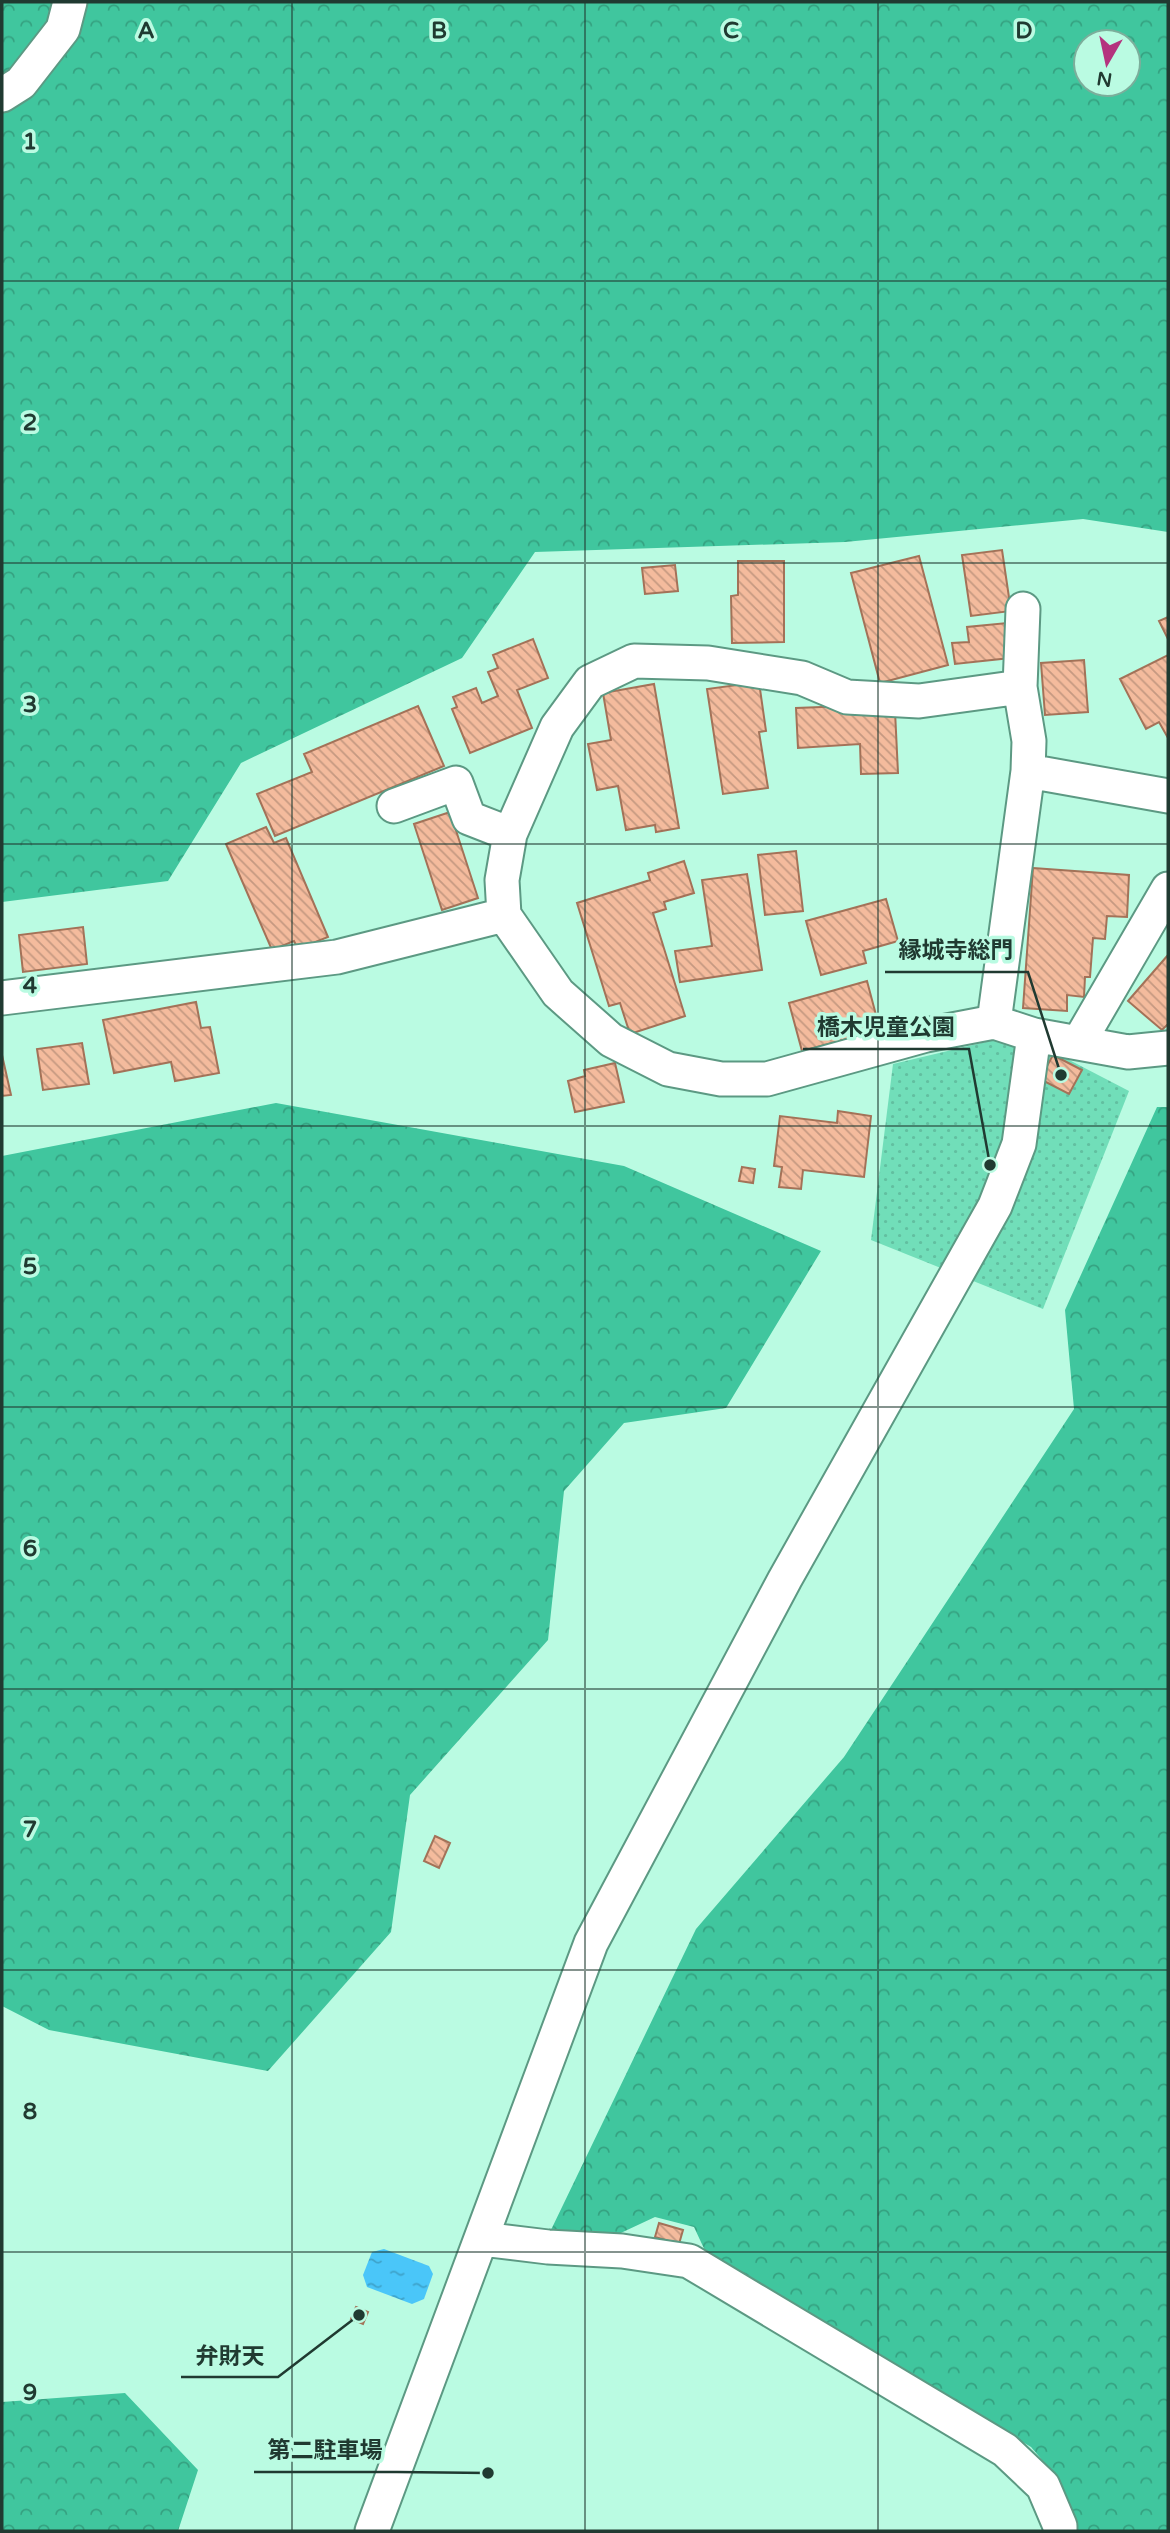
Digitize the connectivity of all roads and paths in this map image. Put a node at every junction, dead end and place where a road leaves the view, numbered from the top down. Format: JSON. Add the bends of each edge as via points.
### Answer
{"nodes":[{"id":1,"x":70,"y":2,"type":"edge"},
{"id":2,"x":2,"y":95,"type":"edge"},
{"id":3,"x":1023,"y":609,"type":"dead end"},
{"id":4,"x":1020,"y":687,"type":"junction"},
{"id":5,"x":1028,"y":771,"type":"junction"},
{"id":6,"x":1168,"y":796,"type":"edge"},
{"id":7,"x":394,"y":806,"type":"dead end"},
{"id":8,"x":510,"y":834,"type":"junction"},
{"id":9,"x":1168,"y":888,"type":"edge"},
{"id":10,"x":504,"y":915,"type":"junction"},
{"id":11,"x":2,"y":998,"type":"edge"},
{"id":12,"x":995,"y":1022,"type":"junction"},
{"id":13,"x":1034,"y":1035,"type":"junction"},
{"id":14,"x":1079,"y":1042,"type":"junction"},
{"id":15,"x":1168,"y":1048,"type":"edge"},
{"id":16,"x":482,"y":2239,"type":"junction"},
{"id":17,"x":372,"y":2531,"type":"edge"},
{"id":18,"x":1060,"y":2531,"type":"edge"}],
"edges":[{"from":1,"to":2,"type":"street","via":[[63,29],[20,83]]},
{"from":3,"to":4,"type":"street"},
{"from":4,"to":5,"type":"street","via":[[1029,741]]},
{"from":4,"to":8,"type":"street","via":[[919,701],[847,697],[802,678],[708,663],[634,661],[590,682],[557,727]]},
{"from":5,"to":6,"type":"street"},
{"from":5,"to":12,"type":"street"},
{"from":7,"to":8,"type":"street","via":[[456,783],[469,818]]},
{"from":8,"to":10,"type":"street","via":[[502,880]]},
{"from":9,"to":14,"type":"street"},
{"from":10,"to":11,"type":"street","via":[[337,957]]},
{"from":10,"to":12,"type":"street","via":[[558,993],[611,1041],[668,1069],[721,1079],[766,1079],[926,1035]]},
{"from":12,"to":13,"type":"street"},
{"from":13,"to":14,"type":"street"},
{"from":13,"to":16,"type":"street","via":[[1019,1144],[995,1206],[785,1579],[591,1943]]},
{"from":14,"to":15,"type":"street","via":[[1128,1052]]},
{"from":16,"to":17,"type":"street"},
{"from":16,"to":18,"type":"street","via":[[689,2261],[1005,2450],[1043,2486]]}]}
